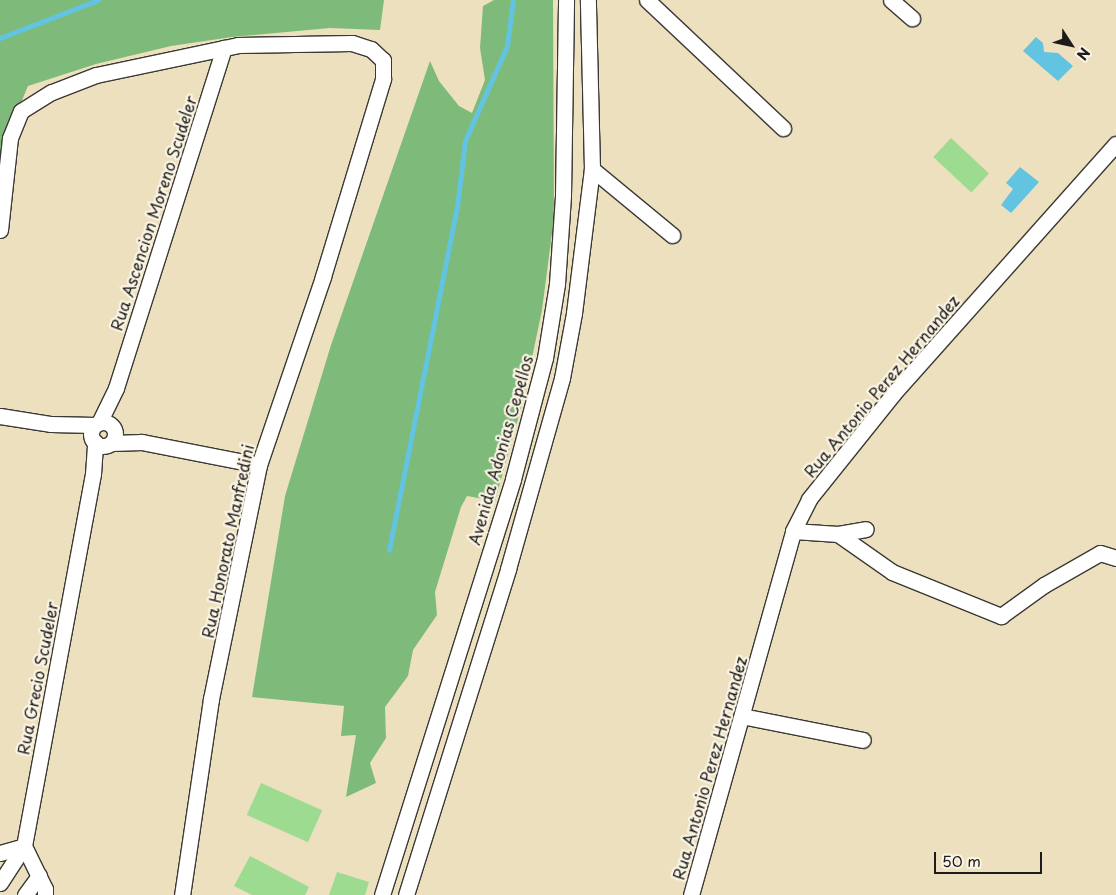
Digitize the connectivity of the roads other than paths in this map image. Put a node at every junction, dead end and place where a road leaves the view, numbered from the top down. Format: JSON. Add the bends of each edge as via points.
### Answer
{"nodes":[{"id":1,"x":566,"y":0,"type":"edge"},
{"id":2,"x":588,"y":0,"type":"edge"},
{"id":3,"x":647,"y":0,"type":"edge"},
{"id":4,"x":891,"y":0,"type":"edge"},
{"id":5,"x":912,"y":18,"type":"dead end"},
{"id":6,"x":224,"y":48,"type":"junction"},
{"id":7,"x":783,"y":128,"type":"dead end"},
{"id":8,"x":1116,"y":144,"type":"edge"},
{"id":9,"x":592,"y":169,"type":"junction"},
{"id":10,"x":0,"y":230,"type":"edge"},
{"id":11,"x":672,"y":235,"type":"dead end"},
{"id":12,"x":0,"y":416,"type":"edge"},
{"id":13,"x":103,"y":434,"type":"junction"},
{"id":14,"x":259,"y":465,"type":"junction"},
{"id":15,"x":866,"y":528,"type":"dead end"},
{"id":16,"x":793,"y":530,"type":"junction"},
{"id":17,"x":838,"y":534,"type":"junction"},
{"id":18,"x":1116,"y":558,"type":"edge"},
{"id":19,"x":742,"y":716,"type":"junction"},
{"id":20,"x":864,"y":740,"type":"dead end"},
{"id":21,"x":24,"y":846,"type":"junction"},
{"id":22,"x":0,"y":853,"type":"edge"},
{"id":23,"x":39,"y":876,"type":"junction"},
{"id":24,"x":0,"y":883,"type":"edge"},
{"id":25,"x":25,"y":895,"type":"edge"},
{"id":26,"x":45,"y":895,"type":"edge"},
{"id":27,"x":182,"y":895,"type":"edge"},
{"id":28,"x":382,"y":895,"type":"edge"},
{"id":29,"x":406,"y":895,"type":"edge"},
{"id":30,"x":691,"y":895,"type":"edge"}],
"edges":[{"from":1,"to":28,"type":"street","name":"Avenida Adonias Cepellos","via":[[563,195],[557,284],[545,358],[513,479]]},
{"from":2,"to":9,"type":"street"},
{"from":3,"to":7,"type":"street"},
{"from":4,"to":5,"type":"street"},
{"from":6,"to":10,"type":"street","via":[[96,74],[52,92],[21,111],[10,138]]},
{"from":6,"to":13,"type":"street","name":"Rua Ascencion Moreno Scudeler"},
{"from":6,"to":14,"type":"street","name":"Rua Honorato Manfredini","via":[[352,43],[371,49],[383,60],[383,79],[323,276]]},
{"from":8,"to":16,"type":"street","name":"Rua Antonio Perez Hernandez","via":[[893,394],[809,499]]},
{"from":9,"to":11,"type":"street"},
{"from":9,"to":29,"type":"street","via":[[574,313],[562,378],[508,569]]},
{"from":12,"to":13,"type":"street"},
{"from":13,"to":14,"type":"street"},
{"from":13,"to":21,"type":"street","name":"Rua Grecio Scudeler"},
{"from":14,"to":27,"type":"street","name":"Rua Honorato Manfredini","via":[[211,698]]},
{"from":15,"to":17,"type":"street"},
{"from":16,"to":17,"type":"street"},
{"from":16,"to":19,"type":"street","name":"Rua Antonio Perez Hernandez"},
{"from":17,"to":18,"type":"street","via":[[892,572],[1001,616],[1044,585],[1100,553]]},
{"from":19,"to":20,"type":"street"},
{"from":19,"to":30,"type":"street","name":"Rua Antonio Perez Hernandez"},
{"from":21,"to":22,"type":"street"},
{"from":21,"to":23,"type":"street"},
{"from":21,"to":24,"type":"street","name":"Rua Grecio Scudeler"},
{"from":23,"to":25,"type":"street"},
{"from":23,"to":26,"type":"street"}]}
